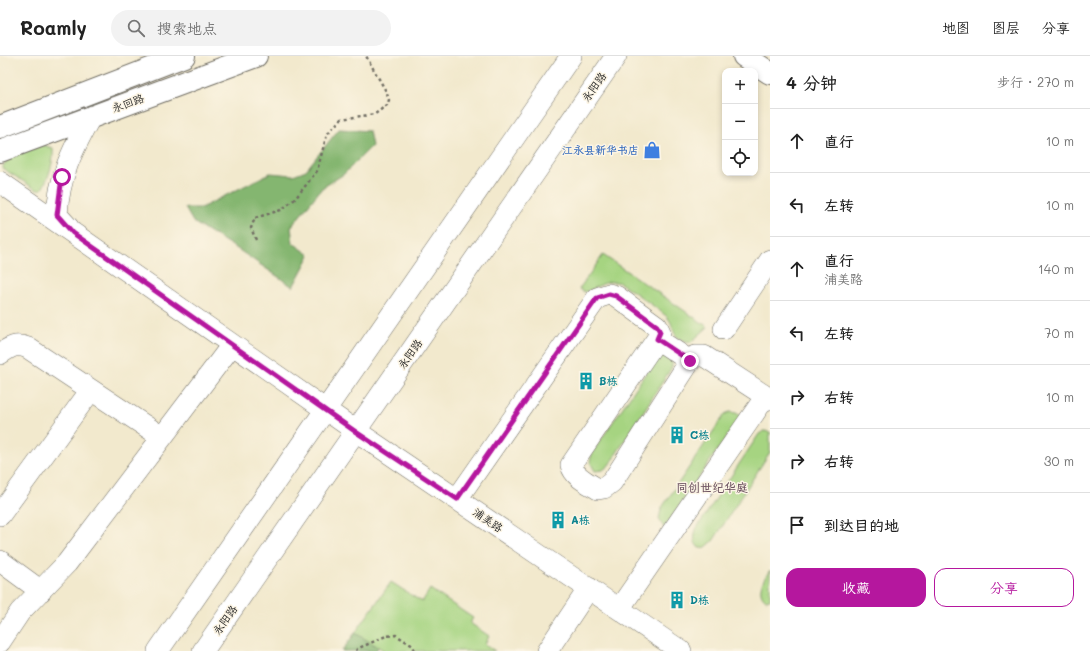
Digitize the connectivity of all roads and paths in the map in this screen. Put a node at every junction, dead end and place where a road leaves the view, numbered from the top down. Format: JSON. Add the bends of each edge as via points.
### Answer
{"nodes":[{"id":1,"x":184,"y":56,"type":"edge"},
{"id":2,"x":256,"y":56,"type":"edge"},
{"id":3,"x":366,"y":56,"type":"edge"},
{"id":4,"x":571,"y":56,"type":"edge"},
{"id":5,"x":616,"y":56,"type":"edge"},
{"id":6,"x":744,"y":56,"type":"edge"},
{"id":7,"x":770,"y":73,"type":"edge"},
{"id":8,"x":90,"y":118,"type":"junction"},
{"id":9,"x":0,"y":127,"type":"edge"},
{"id":10,"x":0,"y":151,"type":"edge"},
{"id":11,"x":0,"y":182,"type":"edge"},
{"id":12,"x":73,"y":233,"type":"junction"},
{"id":13,"x":256,"y":240,"type":"dead end"},
{"id":14,"x":770,"y":260,"type":"edge"},
{"id":15,"x":724,"y":329,"type":"dead end"},
{"id":16,"x":657,"y":339,"type":"junction"},
{"id":17,"x":232,"y":345,"type":"junction"},
{"id":18,"x":0,"y":354,"type":"edge"},
{"id":19,"x":690,"y":361,"type":"junction"},
{"id":20,"x":91,"y":390,"type":"junction"},
{"id":21,"x":768,"y":397,"type":"edge"},
{"id":22,"x":324,"y":409,"type":"junction"},
{"id":23,"x":356,"y":432,"type":"junction"},
{"id":24,"x":162,"y":437,"type":"junction"},
{"id":25,"x":457,"y":499,"type":"junction"},
{"id":26,"x":0,"y":515,"type":"edge"},
{"id":27,"x":0,"y":561,"type":"edge"},
{"id":28,"x":589,"y":588,"type":"junction"},
{"id":29,"x":41,"y":591,"type":"junction"},
{"id":30,"x":619,"y":609,"type":"junction"},
{"id":31,"x":0,"y":642,"type":"edge"},
{"id":32,"x":158,"y":651,"type":"edge"},
{"id":33,"x":203,"y":651,"type":"edge"},
{"id":34,"x":356,"y":651,"type":"edge"},
{"id":35,"x":416,"y":651,"type":"edge"},
{"id":36,"x":547,"y":651,"type":"edge"},
{"id":37,"x":681,"y":651,"type":"edge"}],
"edges":[{"from":1,"to":9,"type":"main road"},
{"from":2,"to":8,"type":"main road","name":"永回路"},
{"from":3,"to":13,"type":"path","via":[[387,93],[387,105],[375,114],[341,120],[336,124],[327,134],[317,171],[294,199],[281,210],[255,218],[251,228]]},
{"from":4,"to":22,"type":"street"},
{"from":5,"to":23,"type":"street","name":"永阳路"},
{"from":6,"to":7,"type":"main road"},
{"from":8,"to":10,"type":"main road","name":"永回路"},
{"from":8,"to":12,"type":"street","via":[[71,153],[62,177],[58,202],[57,215]]},
{"from":11,"to":12,"type":"street","name":"浦美路"},
{"from":12,"to":17,"type":"street","name":"浦美路"},
{"from":14,"to":15,"type":"street"},
{"from":16,"to":19,"type":"street"},
{"from":16,"to":19,"type":"street","via":[[571,465],[572,471],[583,480],[598,489],[612,482]]},
{"from":16,"to":25,"type":"street","via":[[660,332],[657,326],[616,296],[609,294],[597,298]]},
{"from":17,"to":22,"type":"street","name":"浦美路"},
{"from":17,"to":24,"type":"street"},
{"from":18,"to":20,"type":"street","via":[[11,346],[21,345]]},
{"from":19,"to":21,"type":"street","via":[[695,356],[704,356]]},
{"from":20,"to":24,"type":"street"},
{"from":20,"to":26,"type":"street"},
{"from":21,"to":30,"type":"street"},
{"from":22,"to":23,"type":"street","name":"浦美路"},
{"from":22,"to":32,"type":"street"},
{"from":23,"to":25,"type":"street","name":"浦美路"},
{"from":23,"to":33,"type":"street","name":"永阳路"},
{"from":24,"to":29,"type":"street","via":[[67,563]]},
{"from":25,"to":28,"type":"street","name":"浦美路"},
{"from":27,"to":29,"type":"street"},
{"from":28,"to":30,"type":"street","name":"浦美路"},
{"from":28,"to":36,"type":"street"},
{"from":29,"to":31,"type":"street","via":[[20,612]]},
{"from":30,"to":37,"type":"street","name":"浦美路"},
{"from":34,"to":35,"type":"path","via":[[386,636],[396,635]]}]}
